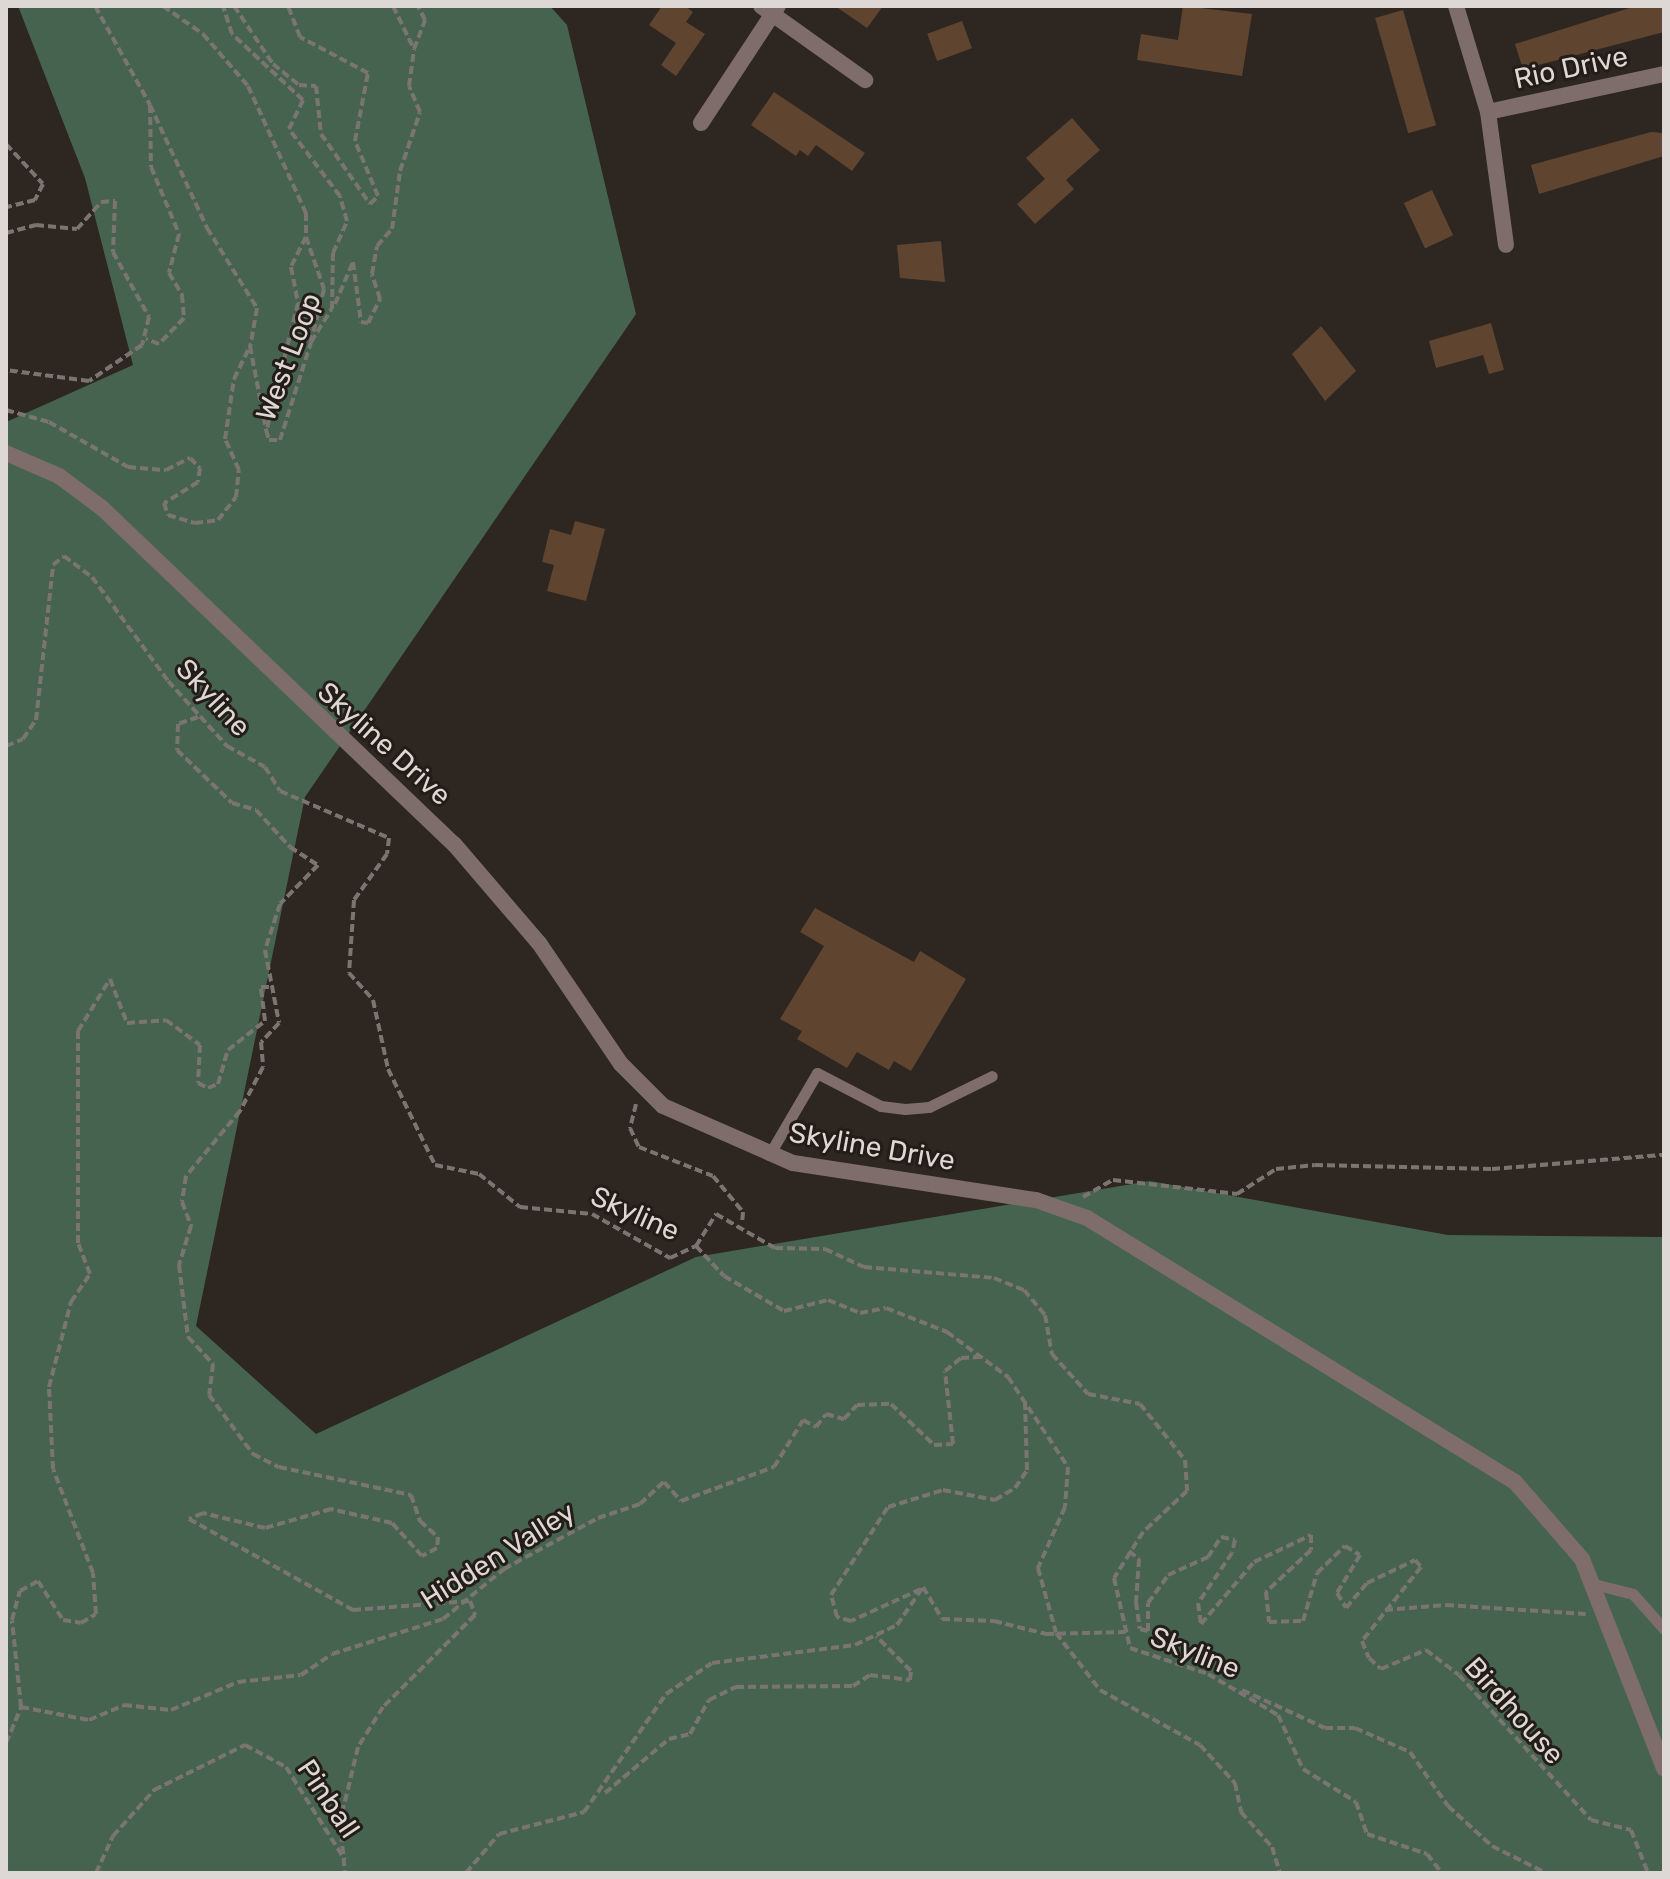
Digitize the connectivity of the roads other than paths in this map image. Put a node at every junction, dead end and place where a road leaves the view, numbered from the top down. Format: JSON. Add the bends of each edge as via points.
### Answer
{"nodes":[{"id":1,"x":1456,"y":6,"type":"edge"},
{"id":2,"x":771,"y":9,"type":"edge"},
{"id":3,"x":1664,"y":74,"type":"edge"},
{"id":4,"x":865,"y":80,"type":"dead end"},
{"id":5,"x":1488,"y":112,"type":"junction"},
{"id":6,"x":701,"y":123,"type":"dead end"},
{"id":7,"x":1506,"y":245,"type":"dead end"},
{"id":8,"x":6,"y":453,"type":"edge"},
{"id":9,"x":992,"y":1076,"type":"dead end"},
{"id":10,"x":769,"y":1155,"type":"junction"},
{"id":11,"x":1590,"y":1583,"type":"junction"},
{"id":12,"x":1664,"y":1629,"type":"edge"},
{"id":13,"x":1664,"y":1768,"type":"edge"}],
"edges":[{"from":1,"to":5,"type":"street"},
{"from":2,"to":4,"type":"street"},
{"from":2,"to":6,"type":"street"},
{"from":3,"to":5,"type":"street","name":"Rio Drive"},
{"from":5,"to":7,"type":"street"},
{"from":8,"to":10,"type":"street","name":"Skyline Drive","via":[[59,476],[102,508],[454,844],[539,943],[646,1091],[663,1106]]},
{"from":9,"to":10,"type":"lane","via":[[929,1107],[905,1109],[881,1106],[817,1073]]},
{"from":10,"to":11,"type":"street","name":"Skyline Drive","via":[[1063,1208],[1143,1246],[1515,1482],[1558,1529]]},
{"from":11,"to":12,"type":"lane","via":[[1633,1594]]},
{"from":11,"to":13,"type":"street","name":"Skyline Drive"}]}
